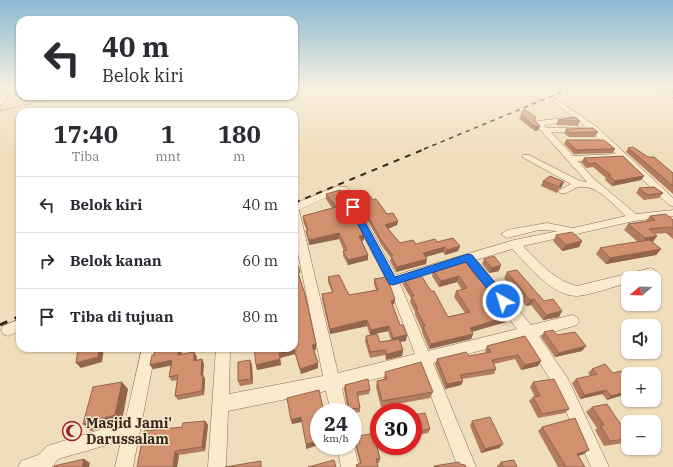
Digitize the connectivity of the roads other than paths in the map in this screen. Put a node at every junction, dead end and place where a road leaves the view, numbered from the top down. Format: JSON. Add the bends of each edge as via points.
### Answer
{"nodes":[{"id":1,"x":567,"y":109,"type":"edge"},
{"id":2,"x":580,"y":118,"type":"junction"},
{"id":3,"x":594,"y":129,"type":"junction"},
{"id":4,"x":545,"y":130,"type":"junction"},
{"id":5,"x":593,"y":140,"type":"edge"},
{"id":6,"x":606,"y":140,"type":"junction"},
{"id":7,"x":555,"y":141,"type":"junction"},
{"id":8,"x":568,"y":141,"type":"edge"},
{"id":9,"x":623,"y":156,"type":"junction"},
{"id":10,"x":526,"y":157,"type":"dead end"},
{"id":11,"x":571,"y":159,"type":"junction"},
{"id":12,"x":578,"y":184,"type":"junction"},
{"id":13,"x":596,"y":186,"type":"junction"},
{"id":14,"x":563,"y":191,"type":"dead end"},
{"id":15,"x":673,"y":203,"type":"edge"},
{"id":16,"x":298,"y":207,"type":"edge"},
{"id":17,"x":673,"y":213,"type":"edge"},
{"id":18,"x":634,"y":218,"type":"junction"},
{"id":19,"x":298,"y":226,"type":"edge"},
{"id":20,"x":510,"y":239,"type":"junction"},
{"id":21,"x":468,"y":258,"type":"junction"},
{"id":22,"x":621,"y":280,"type":"edge"},
{"id":23,"x":393,"y":281,"type":"junction"},
{"id":24,"x":572,"y":321,"type":"dead end"},
{"id":25,"x":529,"y":333,"type":"junction"},
{"id":26,"x":148,"y":352,"type":"edge"},
{"id":27,"x":223,"y":352,"type":"edge"},
{"id":28,"x":424,"y":358,"type":"junction"},
{"id":29,"x":334,"y":382,"type":"junction"},
{"id":30,"x":338,"y":403,"type":"edge"},
{"id":31,"x":221,"y":404,"type":"junction"},
{"id":32,"x":132,"y":429,"type":"junction"},
{"id":33,"x":348,"y":455,"type":"edge"},
{"id":34,"x":38,"y":466,"type":"edge"},
{"id":35,"x":124,"y":467,"type":"edge"},
{"id":36,"x":217,"y":467,"type":"edge"},
{"id":37,"x":350,"y":467,"type":"edge"},
{"id":38,"x":466,"y":467,"type":"edge"},
{"id":39,"x":600,"y":467,"type":"edge"}],
"edges":[{"from":1,"to":2,"type":"street"},
{"from":2,"to":3,"type":"street"},
{"from":2,"to":4,"type":"street","via":[[539,123]]},
{"from":3,"to":4,"type":"street"},
{"from":3,"to":6,"type":"street"},
{"from":4,"to":7,"type":"street"},
{"from":5,"to":6,"type":"street"},
{"from":6,"to":9,"type":"street"},
{"from":7,"to":8,"type":"street"},
{"from":7,"to":11,"type":"street"},
{"from":9,"to":11,"type":"street"},
{"from":9,"to":15,"type":"street"},
{"from":10,"to":12,"type":"street"},
{"from":11,"to":13,"type":"street"},
{"from":12,"to":13,"type":"street"},
{"from":12,"to":14,"type":"street"},
{"from":13,"to":18,"type":"street"},
{"from":16,"to":23,"type":"street","via":[[340,188],[344,189]]},
{"from":17,"to":18,"type":"street"},
{"from":18,"to":20,"type":"street","via":[[571,231]]},
{"from":19,"to":29,"type":"street"},
{"from":20,"to":21,"type":"street"},
{"from":20,"to":22,"type":"street","via":[[551,278],[570,290],[577,291]]},
{"from":21,"to":23,"type":"street"},
{"from":21,"to":25,"type":"street"},
{"from":23,"to":28,"type":"street"},
{"from":24,"to":25,"type":"street"},
{"from":25,"to":28,"type":"street"},
{"from":25,"to":39,"type":"street","via":[[562,384]]},
{"from":26,"to":32,"type":"street"},
{"from":27,"to":31,"type":"street"},
{"from":28,"to":29,"type":"street"},
{"from":28,"to":38,"type":"street"},
{"from":29,"to":30,"type":"street"},
{"from":29,"to":31,"type":"street"},
{"from":31,"to":36,"type":"street"},
{"from":32,"to":34,"type":"street","via":[[52,452]]},
{"from":32,"to":35,"type":"street"},
{"from":33,"to":37,"type":"street"}]}
